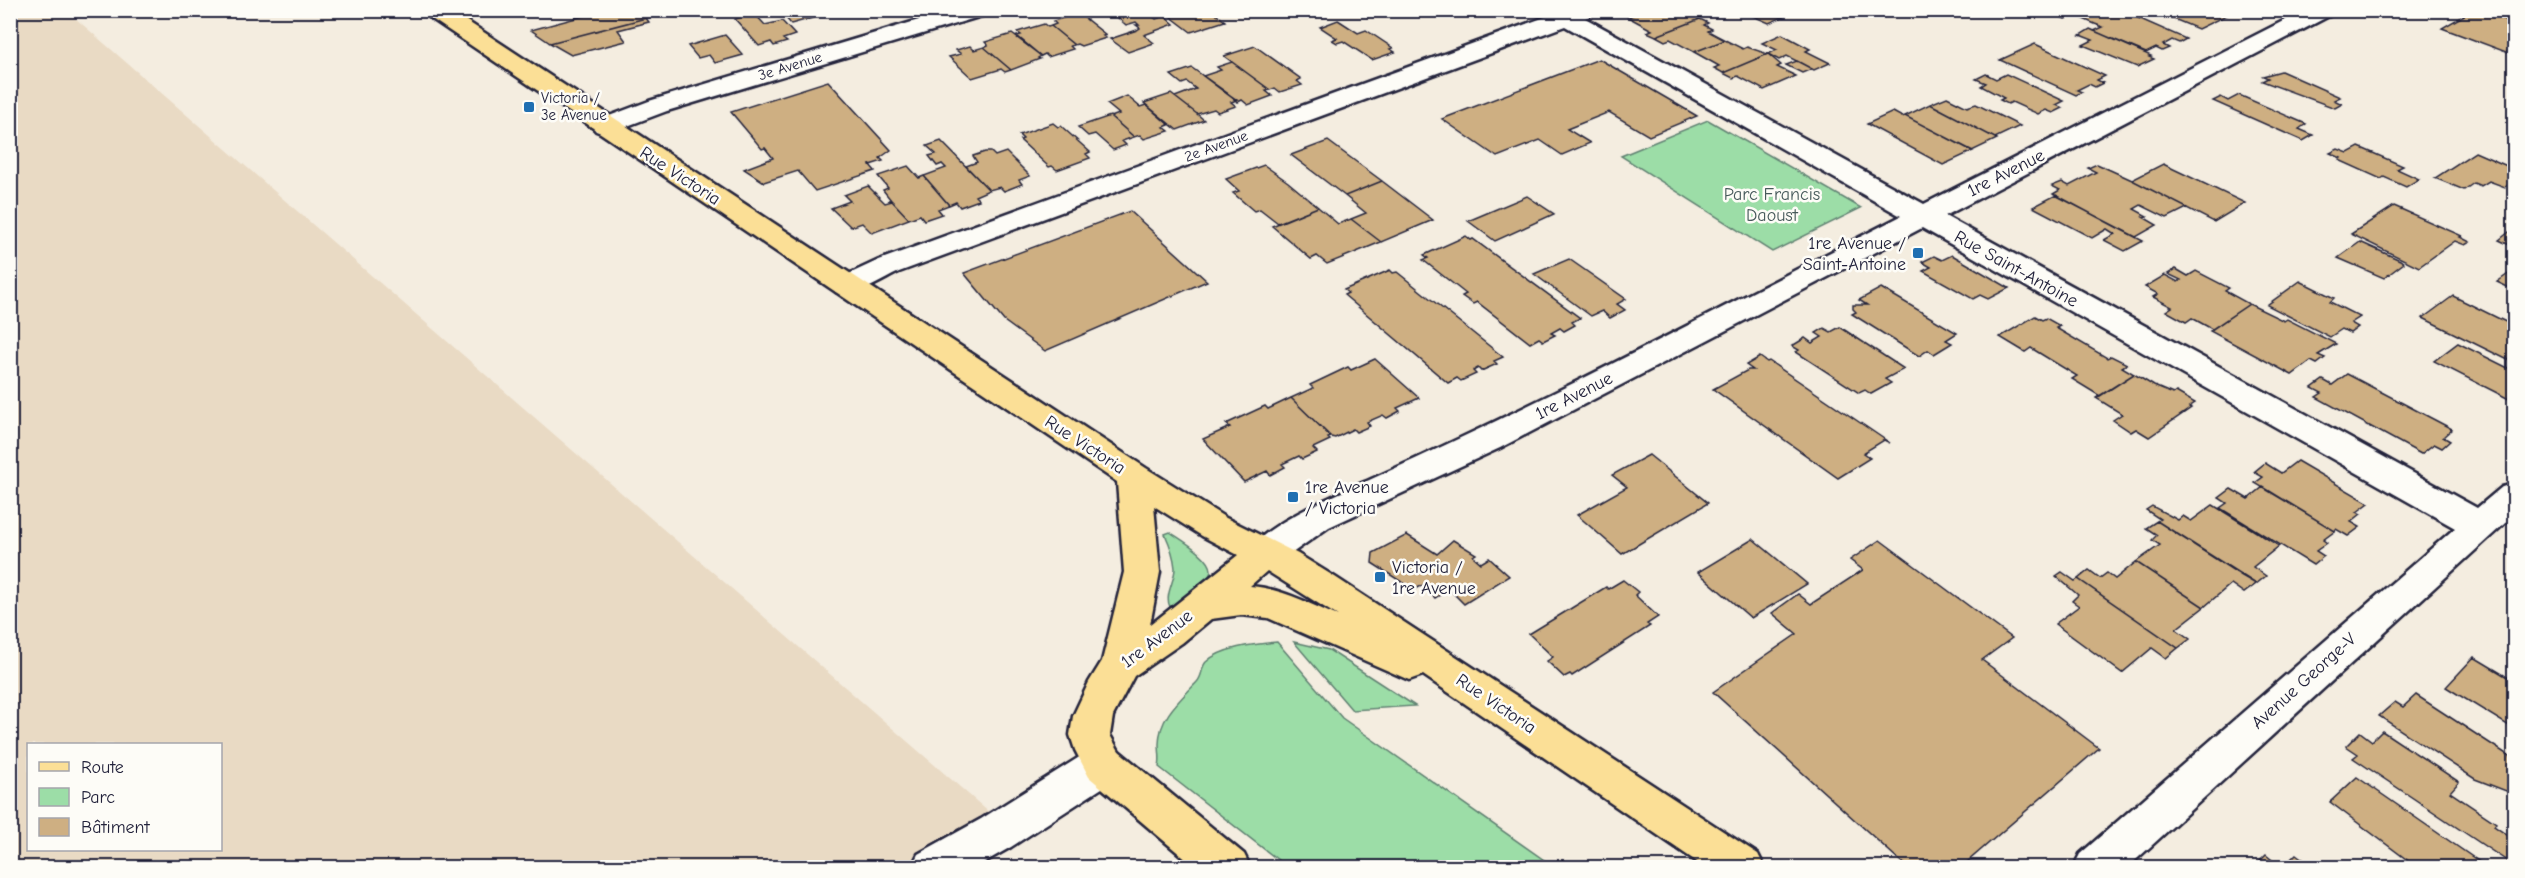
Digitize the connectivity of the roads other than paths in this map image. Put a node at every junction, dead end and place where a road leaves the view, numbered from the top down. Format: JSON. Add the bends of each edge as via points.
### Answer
{"nodes":[{"id":1,"x":434,"y":10,"type":"edge"},
{"id":2,"x":977,"y":10,"type":"edge"},
{"id":3,"x":2323,"y":10,"type":"edge"},
{"id":4,"x":1569,"y":13,"type":"edge"},
{"id":5,"x":605,"y":126,"type":"junction"},
{"id":6,"x":1921,"y":216,"type":"junction"},
{"id":7,"x":846,"y":286,"type":"junction"},
{"id":8,"x":1134,"y":477,"type":"junction"},
{"id":9,"x":2514,"y":496,"type":"edge"},
{"id":10,"x":2480,"y":526,"type":"junction"},
{"id":11,"x":1264,"y":553,"type":"junction"},
{"id":12,"x":1202,"y":606,"type":"junction"},
{"id":13,"x":1120,"y":665,"type":"junction"},
{"id":14,"x":1480,"y":694,"type":"junction"},
{"id":15,"x":1104,"y":764,"type":"junction"},
{"id":16,"x":933,"y":867,"type":"edge"},
{"id":17,"x":1229,"y":867,"type":"edge"},
{"id":18,"x":1743,"y":867,"type":"edge"},
{"id":19,"x":2095,"y":867,"type":"edge"}],
"edges":[{"from":1,"to":5,"type":"main road","name":"Rue Victoria"},
{"from":2,"to":5,"type":"street","name":"3e Avenue","via":[[658,106]]},
{"from":3,"to":6,"type":"street","name":"1re Avenue"},
{"from":4,"to":6,"type":"street","name":"Rue Saint-Antoine"},
{"from":4,"to":7,"type":"street","name":"2e Avenue","via":[[889,266]]},
{"from":5,"to":7,"type":"main road","name":"Rue Victoria"},
{"from":6,"to":10,"type":"street","name":"Rue Saint-Antoine"},
{"from":6,"to":11,"type":"street","name":"1re Avenue","via":[[1488,440],[1317,518]]},
{"from":7,"to":8,"type":"main road","name":"Rue Victoria"},
{"from":8,"to":11,"type":"main road","name":"Rue Victoria"},
{"from":8,"to":13,"type":"main road","via":[[1142,572]]},
{"from":9,"to":10,"type":"street","name":"Avenue George-V"},
{"from":10,"to":19,"type":"street","name":"Avenue George-V"},
{"from":11,"to":12,"type":"main road","name":"1re Avenue"},
{"from":11,"to":14,"type":"main road","name":"Rue Victoria"},
{"from":12,"to":13,"type":"main road","name":"1re Avenue"},
{"from":12,"to":14,"type":"main road","via":[[1241,599],[1277,604]]},
{"from":13,"to":15,"type":"main road","name":"1re Avenue","via":[[1102,693],[1090,735]]},
{"from":14,"to":18,"type":"main road","name":"Rue Victoria"},
{"from":15,"to":16,"type":"street","via":[[996,833]]},
{"from":15,"to":17,"type":"main road"}]}
